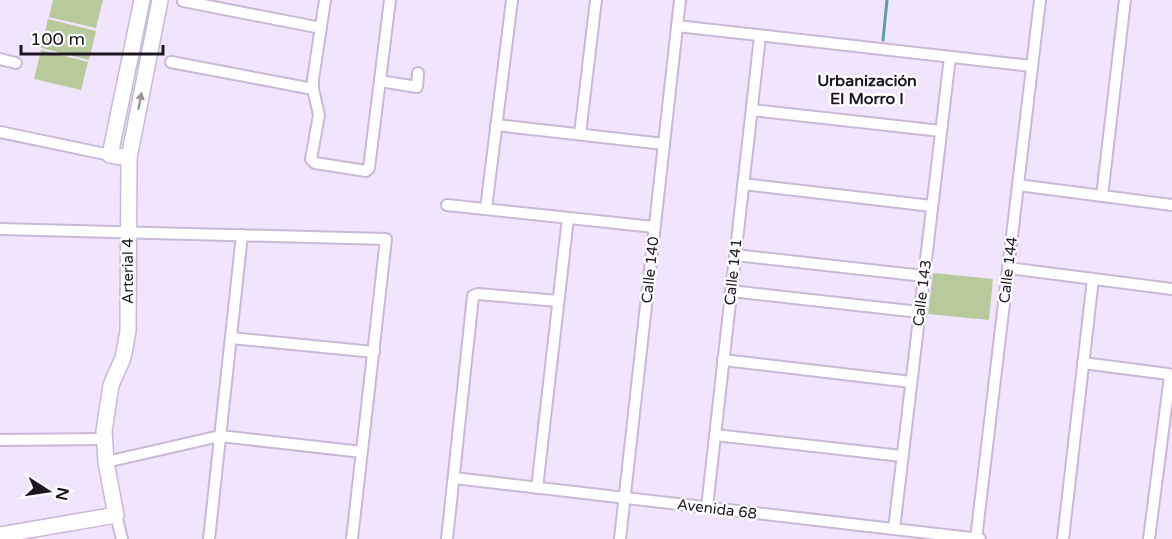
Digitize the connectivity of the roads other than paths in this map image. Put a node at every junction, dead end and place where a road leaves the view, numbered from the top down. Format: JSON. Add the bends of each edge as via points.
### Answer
{"nodes":[{"id":1,"x":142,"y":0,"type":"edge"},
{"id":2,"x":160,"y":0,"type":"edge"},
{"id":3,"x":325,"y":0,"type":"edge"},
{"id":4,"x":390,"y":0,"type":"edge"},
{"id":5,"x":512,"y":0,"type":"edge"},
{"id":6,"x":596,"y":0,"type":"edge"},
{"id":7,"x":680,"y":0,"type":"edge"},
{"id":8,"x":1040,"y":0,"type":"edge"},
{"id":9,"x":1125,"y":0,"type":"edge"},
{"id":10,"x":183,"y":1,"type":"edge"},
{"id":11,"x":677,"y":26,"type":"junction"},
{"id":12,"x":321,"y":28,"type":"junction"},
{"id":13,"x":760,"y":36,"type":"junction"},
{"id":14,"x":950,"y":57,"type":"junction"},
{"id":15,"x":0,"y":59,"type":"edge"},
{"id":16,"x":171,"y":62,"type":"dead end"},
{"id":17,"x":16,"y":63,"type":"dead end"},
{"id":18,"x":1032,"y":66,"type":"junction"},
{"id":19,"x":418,"y":73,"type":"dead end"},
{"id":20,"x":380,"y":81,"type":"junction"},
{"id":21,"x":313,"y":89,"type":"junction"},
{"id":22,"x":752,"y":110,"type":"junction"},
{"id":23,"x":496,"y":125,"type":"junction"},
{"id":24,"x":941,"y":131,"type":"junction"},
{"id":25,"x":0,"y":132,"type":"edge"},
{"id":26,"x":580,"y":134,"type":"junction"},
{"id":27,"x":663,"y":144,"type":"junction"},
{"id":28,"x":110,"y":155,"type":"junction"},
{"id":29,"x":129,"y":158,"type":"junction"},
{"id":30,"x":743,"y":184,"type":"junction"},
{"id":31,"x":1018,"y":184,"type":"junction"},
{"id":32,"x":1102,"y":196,"type":"junction"},
{"id":33,"x":447,"y":205,"type":"dead end"},
{"id":34,"x":1172,"y":205,"type":"edge"},
{"id":35,"x":932,"y":207,"type":"junction"},
{"id":36,"x":486,"y":209,"type":"junction"},
{"id":37,"x":568,"y":218,"type":"junction"},
{"id":38,"x":654,"y":227,"type":"junction"},
{"id":39,"x":0,"y":229,"type":"edge"},
{"id":40,"x":128,"y":232,"type":"junction"},
{"id":41,"x":242,"y":235,"type":"junction"},
{"id":42,"x":735,"y":255,"type":"junction"},
{"id":43,"x":1008,"y":268,"type":"junction"},
{"id":44,"x":924,"y":276,"type":"junction"},
{"id":45,"x":1093,"y":279,"type":"junction"},
{"id":46,"x":1172,"y":289,"type":"edge"},
{"id":47,"x":731,"y":291,"type":"junction"},
{"id":48,"x":558,"y":301,"type":"junction"},
{"id":49,"x":920,"y":312,"type":"junction"},
{"id":50,"x":231,"y":338,"type":"junction"},
{"id":51,"x":374,"y":352,"type":"junction"},
{"id":52,"x":723,"y":360,"type":"junction"},
{"id":53,"x":1083,"y":363,"type":"junction"},
{"id":54,"x":911,"y":382,"type":"junction"},
{"id":55,"x":715,"y":435,"type":"junction"},
{"id":56,"x":220,"y":436,"type":"junction"},
{"id":57,"x":104,"y":439,"type":"junction"},
{"id":58,"x":0,"y":440,"type":"edge"},
{"id":59,"x":362,"y":452,"type":"junction"},
{"id":60,"x":902,"y":456,"type":"junction"},
{"id":61,"x":106,"y":462,"type":"junction"},
{"id":62,"x":454,"y":478,"type":"junction"},
{"id":63,"x":537,"y":488,"type":"junction"},
{"id":64,"x":624,"y":498,"type":"junction"},
{"id":65,"x":707,"y":507,"type":"junction"},
{"id":66,"x":116,"y":515,"type":"junction"},
{"id":67,"x":894,"y":529,"type":"junction"},
{"id":68,"x":0,"y":534,"type":"edge"},
{"id":69,"x":122,"y":539,"type":"edge"},
{"id":70,"x":209,"y":539,"type":"edge"},
{"id":71,"x":352,"y":539,"type":"edge"},
{"id":72,"x":447,"y":539,"type":"edge"},
{"id":73,"x":620,"y":539,"type":"edge"},
{"id":74,"x":978,"y":539,"type":"edge"},
{"id":75,"x":1063,"y":539,"type":"edge"},
{"id":76,"x":1149,"y":539,"type":"edge"}],
"edges":[{"from":1,"to":28,"type":"street"},
{"from":29,"to":2,"type":"street","name":"Arterial 4","one_way":true},
{"from":3,"to":12,"type":"street"},
{"from":4,"to":20,"type":"street"},
{"from":5,"to":23,"type":"street"},
{"from":6,"to":26,"type":"street"},
{"from":7,"to":11,"type":"street","name":"Calle 140"},
{"from":8,"to":18,"type":"street","name":"Calle 144"},
{"from":9,"to":32,"type":"street"},
{"from":10,"to":12,"type":"street"},
{"from":11,"to":13,"type":"street"},
{"from":11,"to":27,"type":"street","name":"Calle 140"},
{"from":12,"to":21,"type":"street"},
{"from":13,"to":14,"type":"street"},
{"from":13,"to":22,"type":"street","name":"Calle 141"},
{"from":14,"to":18,"type":"street"},
{"from":14,"to":24,"type":"street","name":"Calle 143"},
{"from":15,"to":17,"type":"street"},
{"from":16,"to":21,"type":"street"},
{"from":18,"to":31,"type":"street","name":"Calle 144"},
{"from":19,"to":20,"type":"street","via":[[417,87]]},
{"from":20,"to":21,"type":"street","via":[[366,171],[312,162],[319,115]]},
{"from":22,"to":24,"type":"street"},
{"from":22,"to":30,"type":"street","name":"Calle 141"},
{"from":23,"to":26,"type":"street"},
{"from":23,"to":36,"type":"street"},
{"from":24,"to":35,"type":"street","name":"Calle 143"},
{"from":25,"to":28,"type":"street"},
{"from":26,"to":27,"type":"street"},
{"from":27,"to":38,"type":"street","name":"Calle 140"},
{"from":28,"to":29,"type":"street"},
{"from":29,"to":40,"type":"street","name":"Arterial 4"},
{"from":30,"to":35,"type":"street"},
{"from":30,"to":42,"type":"street","name":"Calle 141"},
{"from":31,"to":32,"type":"street"},
{"from":31,"to":43,"type":"street","name":"Calle 144"},
{"from":32,"to":34,"type":"street"},
{"from":33,"to":36,"type":"street"},
{"from":35,"to":44,"type":"street","name":"Calle 143"},
{"from":36,"to":37,"type":"street"},
{"from":37,"to":38,"type":"street"},
{"from":37,"to":48,"type":"street"},
{"from":38,"to":64,"type":"street","name":"Calle 140"},
{"from":39,"to":40,"type":"street"},
{"from":40,"to":41,"type":"street"},
{"from":40,"to":57,"type":"street","name":"Arterial 4","via":[[128,331],[123,358],[111,385]]},
{"from":41,"to":50,"type":"street"},
{"from":41,"to":51,"type":"street","via":[[385,238]]},
{"from":42,"to":44,"type":"street"},
{"from":42,"to":47,"type":"street","name":"Calle 141"},
{"from":43,"to":45,"type":"street"},
{"from":43,"to":74,"type":"street","name":"Calle 144"},
{"from":44,"to":49,"type":"street","name":"Calle 143"},
{"from":45,"to":46,"type":"street"},
{"from":45,"to":53,"type":"street"},
{"from":47,"to":49,"type":"street"},
{"from":47,"to":52,"type":"street","name":"Calle 141"},
{"from":48,"to":62,"type":"street","via":[[473,296]]},
{"from":48,"to":63,"type":"street"},
{"from":49,"to":54,"type":"street","name":"Calle 143"},
{"from":50,"to":51,"type":"street"},
{"from":50,"to":56,"type":"street"},
{"from":51,"to":59,"type":"street"},
{"from":52,"to":54,"type":"street"},
{"from":52,"to":55,"type":"street","name":"Calle 141"},
{"from":53,"to":75,"type":"street"},
{"from":53,"to":76,"type":"street","via":[[1170,376]]},
{"from":54,"to":60,"type":"street","name":"Calle 143"},
{"from":55,"to":60,"type":"street"},
{"from":55,"to":65,"type":"street","name":"Calle 141"},
{"from":56,"to":59,"type":"street"},
{"from":56,"to":61,"type":"street"},
{"from":56,"to":70,"type":"street"},
{"from":57,"to":58,"type":"street"},
{"from":57,"to":61,"type":"street","name":"Arterial 4"},
{"from":59,"to":71,"type":"street"},
{"from":60,"to":67,"type":"street","name":"Calle 143"},
{"from":61,"to":66,"type":"street","name":"Arterial 4"},
{"from":62,"to":63,"type":"street","name":"Avenida 68"},
{"from":62,"to":72,"type":"street"},
{"from":63,"to":64,"type":"street","name":"Avenida 68"},
{"from":64,"to":65,"type":"street","name":"Avenida 68"},
{"from":64,"to":73,"type":"street","name":"Calle 140"},
{"from":65,"to":67,"type":"street","name":"Avenida 68"},
{"from":66,"to":68,"type":"street"},
{"from":66,"to":69,"type":"street","name":"Arterial 4"},
{"from":67,"to":74,"type":"street","name":"Avenida 68"}]}
